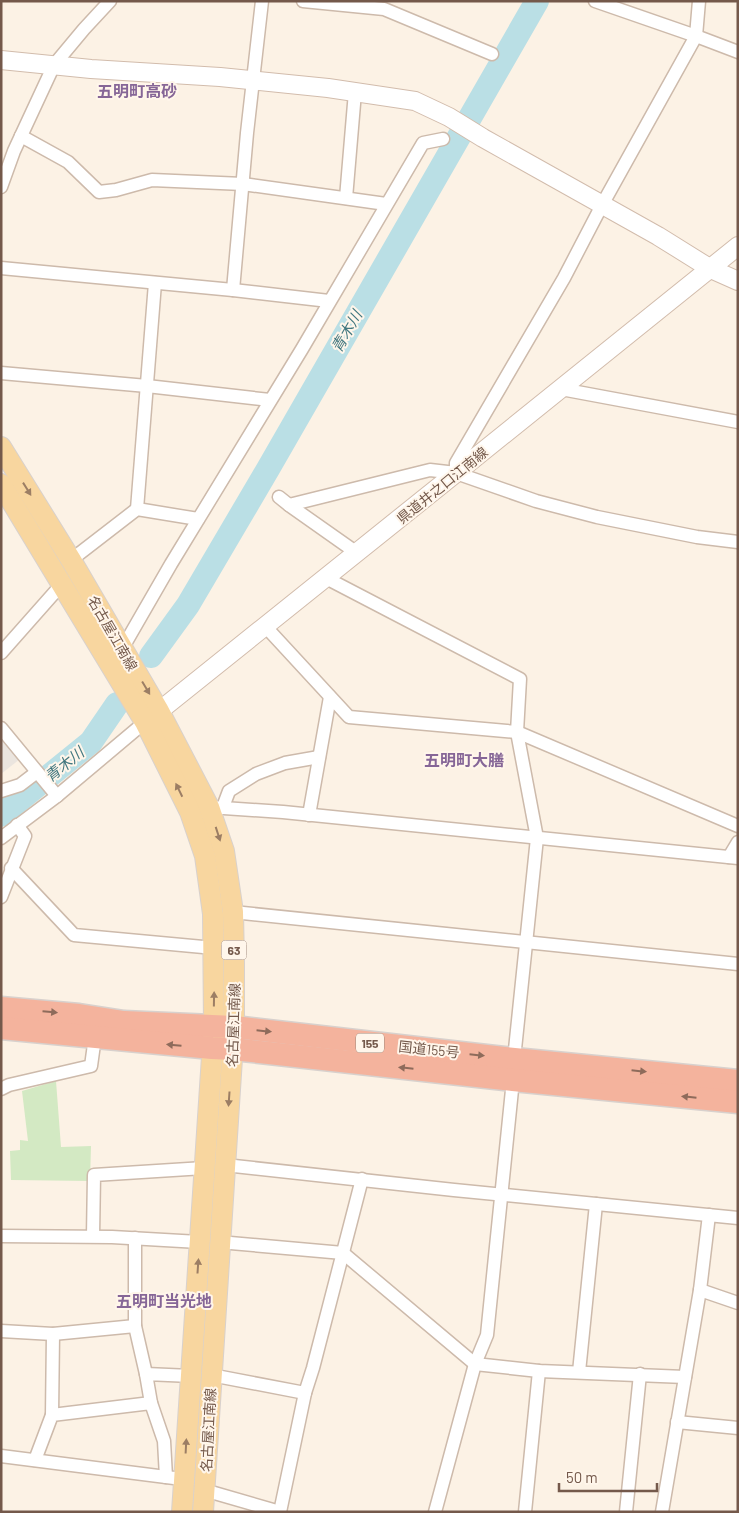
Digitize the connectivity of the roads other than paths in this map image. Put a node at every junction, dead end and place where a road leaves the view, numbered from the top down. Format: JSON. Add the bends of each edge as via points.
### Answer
{"nodes":[{"id":1,"x":110,"y":1,"type":"edge"},
{"id":2,"x":262,"y":1,"type":"edge"},
{"id":3,"x":303,"y":1,"type":"edge"},
{"id":4,"x":595,"y":1,"type":"edge"},
{"id":5,"x":699,"y":1,"type":"edge"},
{"id":6,"x":696,"y":36,"type":"junction"},
{"id":7,"x":738,"y":52,"type":"edge"},
{"id":8,"x":492,"y":54,"type":"dead end"},
{"id":9,"x":1,"y":60,"type":"edge"},
{"id":10,"x":54,"y":65,"type":"junction"},
{"id":11,"x":254,"y":81,"type":"junction"},
{"id":12,"x":355,"y":92,"type":"junction"},
{"id":13,"x":21,"y":136,"type":"junction"},
{"id":14,"x":443,"y":139,"type":"dead end"},
{"id":15,"x":5,"y":167,"type":"edge"},
{"id":16,"x":243,"y":184,"type":"junction"},
{"id":17,"x":1,"y":187,"type":"edge"},
{"id":18,"x":346,"y":198,"type":"junction"},
{"id":19,"x":386,"y":204,"type":"junction"},
{"id":20,"x":602,"y":205,"type":"junction"},
{"id":21,"x":738,"y":246,"type":"edge"},
{"id":22,"x":1,"y":268,"type":"edge"},
{"id":23,"x":711,"y":269,"type":"junction"},
{"id":24,"x":738,"y":281,"type":"edge"},
{"id":25,"x":155,"y":283,"type":"junction"},
{"id":26,"x":234,"y":290,"type":"junction"},
{"id":27,"x":329,"y":301,"type":"junction"},
{"id":28,"x":1,"y":374,"type":"edge"},
{"id":29,"x":147,"y":386,"type":"junction"},
{"id":30,"x":561,"y":389,"type":"junction"},
{"id":31,"x":270,"y":400,"type":"junction"},
{"id":32,"x":738,"y":422,"type":"edge"},
{"id":33,"x":1,"y":447,"type":"edge"},
{"id":34,"x":456,"y":473,"type":"junction"},
{"id":35,"x":1,"y":484,"type":"edge"},
{"id":36,"x":279,"y":497,"type":"dead end"},
{"id":37,"x":289,"y":506,"type":"junction"},
{"id":38,"x":138,"y":509,"type":"junction"},
{"id":39,"x":198,"y":519,"type":"junction"},
{"id":40,"x":738,"y":542,"type":"edge"},
{"id":41,"x":357,"y":553,"type":"junction"},
{"id":42,"x":71,"y":560,"type":"junction"},
{"id":43,"x":326,"y":578,"type":"junction"},
{"id":44,"x":62,"y":584,"type":"junction"},
{"id":45,"x":265,"y":626,"type":"junction"},
{"id":46,"x":122,"y":649,"type":"junction"},
{"id":47,"x":1,"y":653,"type":"edge"},
{"id":48,"x":330,"y":697,"type":"junction"},
{"id":49,"x":152,"y":716,"type":"junction"},
{"id":50,"x":1,"y":728,"type":"edge"},
{"id":51,"x":517,"y":732,"type":"junction"},
{"id":52,"x":319,"y":757,"type":"junction"},
{"id":53,"x":38,"y":773,"type":"junction"},
{"id":54,"x":1,"y":791,"type":"edge"},
{"id":55,"x":54,"y":793,"type":"junction"},
{"id":56,"x":216,"y":807,"type":"junction"},
{"id":57,"x":309,"y":815,"type":"junction"},
{"id":58,"x":17,"y":825,"type":"junction"},
{"id":59,"x":738,"y":826,"type":"edge"},
{"id":60,"x":1,"y":838,"type":"edge"},
{"id":61,"x":537,"y":838,"type":"junction"},
{"id":62,"x":738,"y":842,"type":"edge"},
{"id":63,"x":733,"y":858,"type":"edge"},
{"id":64,"x":11,"y":868,"type":"junction"},
{"id":65,"x":1,"y":897,"type":"edge"},
{"id":66,"x":233,"y":912,"type":"junction"},
{"id":67,"x":526,"y":942,"type":"junction"},
{"id":68,"x":214,"y":948,"type":"junction"},
{"id":69,"x":738,"y":964,"type":"edge"},
{"id":70,"x":1,"y":1008,"type":"edge"},
{"id":71,"x":1,"y":1028,"type":"edge"},
{"id":72,"x":95,"y":1038,"type":"junction"},
{"id":73,"x":223,"y":1038,"type":"junction"},
{"id":74,"x":513,"y":1069,"type":"junction"},
{"id":75,"x":738,"y":1081,"type":"edge"},
{"id":76,"x":1,"y":1089,"type":"edge"},
{"id":77,"x":738,"y":1102,"type":"edge"},
{"id":78,"x":224,"y":1165,"type":"junction"},
{"id":79,"x":204,"y":1168,"type":"junction"},
{"id":80,"x":362,"y":1179,"type":"junction"},
{"id":81,"x":500,"y":1194,"type":"junction"},
{"id":82,"x":596,"y":1204,"type":"junction"},
{"id":83,"x":709,"y":1215,"type":"junction"},
{"id":84,"x":738,"y":1218,"type":"edge"},
{"id":85,"x":1,"y":1236,"type":"edge"},
{"id":86,"x":93,"y":1236,"type":"junction"},
{"id":87,"x":134,"y":1238,"type":"junction"},
{"id":88,"x":199,"y":1242,"type":"junction"},
{"id":89,"x":219,"y":1242,"type":"junction"},
{"id":90,"x":342,"y":1253,"type":"junction"},
{"id":91,"x":700,"y":1290,"type":"junction"},
{"id":92,"x":738,"y":1303,"type":"edge"},
{"id":93,"x":135,"y":1326,"type":"junction"},
{"id":94,"x":1,"y":1331,"type":"edge"},
{"id":95,"x":52,"y":1334,"type":"junction"},
{"id":96,"x":475,"y":1364,"type":"junction"},
{"id":97,"x":539,"y":1371,"type":"junction"},
{"id":98,"x":579,"y":1372,"type":"junction"},
{"id":99,"x":146,"y":1374,"type":"junction"},
{"id":100,"x":640,"y":1374,"type":"junction"},
{"id":101,"x":211,"y":1375,"type":"junction"},
{"id":102,"x":191,"y":1376,"type":"junction"},
{"id":103,"x":685,"y":1376,"type":"junction"},
{"id":104,"x":305,"y":1393,"type":"junction"},
{"id":105,"x":151,"y":1404,"type":"junction"},
{"id":106,"x":52,"y":1415,"type":"junction"},
{"id":107,"x":678,"y":1422,"type":"junction"},
{"id":108,"x":738,"y":1428,"type":"edge"},
{"id":109,"x":1,"y":1456,"type":"edge"},
{"id":110,"x":35,"y":1460,"type":"junction"},
{"id":111,"x":175,"y":1479,"type":"junction"},
{"id":112,"x":204,"y":1490,"type":"junction"},
{"id":113,"x":182,"y":1512,"type":"edge"},
{"id":114,"x":203,"y":1512,"type":"edge"},
{"id":115,"x":280,"y":1512,"type":"edge"},
{"id":116,"x":435,"y":1512,"type":"edge"},
{"id":117,"x":525,"y":1512,"type":"edge"},
{"id":118,"x":626,"y":1512,"type":"edge"},
{"id":119,"x":662,"y":1512,"type":"edge"}],
"edges":[{"from":1,"to":10,"type":"street"},
{"from":2,"to":11,"type":"street"},
{"from":3,"to":8,"type":"street","via":[[384,9]]},
{"from":4,"to":6,"type":"street"},
{"from":5,"to":6,"type":"street"},
{"from":6,"to":7,"type":"street"},
{"from":6,"to":20,"type":"street"},
{"from":9,"to":10,"type":"street"},
{"from":10,"to":11,"type":"street"},
{"from":10,"to":13,"type":"street"},
{"from":11,"to":12,"type":"street"},
{"from":11,"to":16,"type":"street"},
{"from":12,"to":18,"type":"street"},
{"from":12,"to":20,"type":"street","via":[[415,101]]},
{"from":13,"to":15,"type":"street"},
{"from":13,"to":16,"type":"street","via":[[68,162],[99,192],[152,180]]},
{"from":14,"to":19,"type":"street","via":[[423,143]]},
{"from":15,"to":17,"type":"street"},
{"from":16,"to":18,"type":"street"},
{"from":16,"to":26,"type":"street"},
{"from":18,"to":19,"type":"street"},
{"from":19,"to":27,"type":"street"},
{"from":20,"to":23,"type":"street"},
{"from":20,"to":34,"type":"street","via":[[564,278],[456,463]]},
{"from":21,"to":23,"type":"street","name":"県道井之口江南線"},
{"from":22,"to":25,"type":"street"},
{"from":23,"to":24,"type":"street"},
{"from":23,"to":30,"type":"street","name":"県道井之口江南線"},
{"from":25,"to":26,"type":"street"},
{"from":25,"to":29,"type":"street"},
{"from":26,"to":27,"type":"street"},
{"from":27,"to":31,"type":"street"},
{"from":28,"to":29,"type":"street"},
{"from":29,"to":31,"type":"street"},
{"from":29,"to":38,"type":"street"},
{"from":30,"to":32,"type":"street"},
{"from":30,"to":34,"type":"street","name":"県道井之口江南線"},
{"from":31,"to":39,"type":"street"},
{"from":33,"to":42,"type":"main road","name":"名古屋江南線","number":"63","one_way":true},
{"from":34,"to":37,"type":"street","via":[[430,470]]},
{"from":34,"to":40,"type":"street","via":[[588,515]]},
{"from":34,"to":41,"type":"street","name":"県道井之口江南線"},
{"from":35,"to":44,"type":"main road","name":"名古屋江南線","number":"63"},
{"from":36,"to":37,"type":"street"},
{"from":37,"to":41,"type":"street"},
{"from":38,"to":39,"type":"street"},
{"from":38,"to":42,"type":"street"},
{"from":39,"to":46,"type":"street"},
{"from":41,"to":43,"type":"street","name":"県道井之口江南線"},
{"from":42,"to":46,"type":"main road","name":"名古屋江南線","number":"63"},
{"from":43,"to":45,"type":"street","name":"県道井之口江南線"},
{"from":43,"to":51,"type":"street","via":[[520,679]]},
{"from":44,"to":47,"type":"street"},
{"from":44,"to":49,"type":"main road","name":"名古屋江南線","number":"63"},
{"from":45,"to":48,"type":"street"},
{"from":45,"to":49,"type":"street","name":"県道井之口江南線"},
{"from":46,"to":49,"type":"main road","name":"名古屋江南線","number":"63","one_way":true},
{"from":48,"to":51,"type":"street","via":[[349,717]]},
{"from":48,"to":52,"type":"street"},
{"from":49,"to":55,"type":"street"},
{"from":49,"to":56,"type":"main road","name":"名古屋江南線","number":"63"},
{"from":68,"to":49,"type":"main road","name":"名古屋江南線","number":"63","one_way":true,"via":[[213,914],[204,856]]},
{"from":50,"to":53,"type":"street"},
{"from":51,"to":59,"type":"street"},
{"from":51,"to":61,"type":"street"},
{"from":52,"to":56,"type":"street","via":[[285,763],[256,774],[229,791]]},
{"from":52,"to":57,"type":"street"},
{"from":53,"to":54,"type":"street","via":[[20,786]]},
{"from":53,"to":55,"type":"street"},
{"from":55,"to":58,"type":"street"},
{"from":56,"to":57,"type":"street"},
{"from":56,"to":66,"type":"main road","name":"名古屋江南線","number":"63","one_way":true},
{"from":57,"to":61,"type":"street"},
{"from":58,"to":60,"type":"street"},
{"from":58,"to":64,"type":"street","via":[[25,836]]},
{"from":61,"to":63,"type":"street"},
{"from":61,"to":67,"type":"street"},
{"from":62,"to":63,"type":"street"},
{"from":64,"to":65,"type":"street"},
{"from":64,"to":68,"type":"street","via":[[74,935]]},
{"from":66,"to":67,"type":"street"},
{"from":66,"to":73,"type":"main road","name":"名古屋江南線","number":"63","via":[[234,964]]},
{"from":67,"to":69,"type":"street"},
{"from":67,"to":74,"type":"street"},
{"from":73,"to":68,"type":"main road","name":"名古屋江南線","number":"63","one_way":true},
{"from":70,"to":73,"type":"highway","name":"国道155号","number":"155","one_way":true,"via":[[79,1015]]},
{"from":71,"to":72,"type":"highway","name":"国道155号","number":"155"},
{"from":73,"to":72,"type":"highway","name":"国道155号","number":"155","one_way":true},
{"from":72,"to":76,"type":"street","via":[[91,1066]]},
{"from":73,"to":74,"type":"highway","name":"国道155号","number":"155"},
{"from":73,"to":78,"type":"main road","name":"名古屋江南線","number":"63","one_way":true},
{"from":73,"to":79,"type":"main road","name":"名古屋江南線","number":"63"},
{"from":74,"to":75,"type":"highway","name":"国道155号","number":"155","one_way":true},
{"from":77,"to":74,"type":"highway","name":"国道155号","number":"155","one_way":true},
{"from":74,"to":81,"type":"street"},
{"from":78,"to":80,"type":"street"},
{"from":78,"to":89,"type":"main road","name":"名古屋江南線","number":"63"},
{"from":79,"to":86,"type":"street","via":[[94,1175]]},
{"from":79,"to":88,"type":"main road","name":"名古屋江南線","number":"63"},
{"from":80,"to":81,"type":"street"},
{"from":80,"to":90,"type":"street"},
{"from":81,"to":82,"type":"street"},
{"from":81,"to":96,"type":"street","via":[[487,1335]]},
{"from":82,"to":83,"type":"street"},
{"from":82,"to":98,"type":"street"},
{"from":83,"to":84,"type":"street"},
{"from":83,"to":91,"type":"street"},
{"from":85,"to":86,"type":"street"},
{"from":86,"to":87,"type":"street"},
{"from":87,"to":88,"type":"street"},
{"from":87,"to":93,"type":"street"},
{"from":102,"to":88,"type":"main road","name":"名古屋江南線","number":"63","one_way":true},
{"from":89,"to":90,"type":"street"},
{"from":89,"to":101,"type":"main road","name":"名古屋江南線","number":"63"},
{"from":90,"to":96,"type":"street"},
{"from":90,"to":104,"type":"street"},
{"from":91,"to":92,"type":"street"},
{"from":91,"to":103,"type":"street"},
{"from":93,"to":95,"type":"street"},
{"from":93,"to":99,"type":"street"},
{"from":94,"to":95,"type":"street"},
{"from":95,"to":106,"type":"street"},
{"from":96,"to":97,"type":"street"},
{"from":96,"to":116,"type":"street"},
{"from":97,"to":98,"type":"street"},
{"from":97,"to":117,"type":"street"},
{"from":98,"to":100,"type":"street"},
{"from":99,"to":102,"type":"street"},
{"from":99,"to":105,"type":"street"},
{"from":100,"to":103,"type":"street"},
{"from":100,"to":118,"type":"street"},
{"from":101,"to":104,"type":"street"},
{"from":101,"to":112,"type":"main road","name":"名古屋江南線","number":"63"},
{"from":111,"to":102,"type":"main road","name":"名古屋江南線","number":"63","one_way":true},
{"from":103,"to":107,"type":"street"},
{"from":104,"to":115,"type":"street"},
{"from":105,"to":106,"type":"street"},
{"from":105,"to":111,"type":"street"},
{"from":106,"to":110,"type":"street"},
{"from":107,"to":108,"type":"street"},
{"from":107,"to":119,"type":"street"},
{"from":109,"to":110,"type":"street"},
{"from":110,"to":111,"type":"street"},
{"from":111,"to":113,"type":"main road","name":"名古屋江南線","number":"63"},
{"from":112,"to":114,"type":"main road","name":"名古屋江南線","number":"63"},
{"from":112,"to":115,"type":"street"}]}
